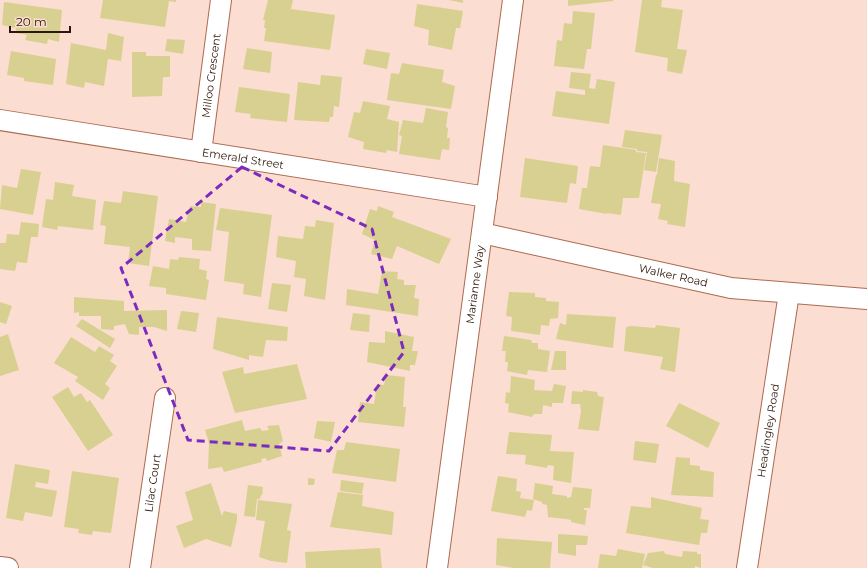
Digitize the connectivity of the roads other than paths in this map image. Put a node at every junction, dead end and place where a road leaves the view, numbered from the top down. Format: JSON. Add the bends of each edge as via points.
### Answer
{"nodes":[{"id":1,"x":221,"y":0,"type":"edge"},
{"id":2,"x":513,"y":0,"type":"edge"},
{"id":3,"x":0,"y":120,"type":"edge"},
{"id":4,"x":201,"y":152,"type":"junction"},
{"id":5,"x":487,"y":197,"type":"junction"},
{"id":6,"x":482,"y":233,"type":"junction"},
{"id":7,"x":789,"y":293,"type":"junction"},
{"id":8,"x":867,"y":300,"type":"edge"},
{"id":9,"x":165,"y":398,"type":"dead end"},
{"id":10,"x":0,"y":567,"type":"edge"},
{"id":11,"x":8,"y":568,"type":"edge"},
{"id":12,"x":140,"y":568,"type":"edge"},
{"id":13,"x":437,"y":568,"type":"edge"},
{"id":14,"x":747,"y":568,"type":"edge"}],
"edges":[{"from":1,"to":4,"type":"street","name":"Milloo Crescent"},
{"from":2,"to":5,"type":"street","name":"Marianne Way"},
{"from":3,"to":4,"type":"street","name":"Emerald Street"},
{"from":4,"to":5,"type":"street","name":"Emerald Street"},
{"from":5,"to":6,"type":"street","name":"Marianne Way"},
{"from":6,"to":7,"type":"street","name":"Walker Road","via":[[731,288]]},
{"from":6,"to":13,"type":"street","name":"Marianne Way"},
{"from":7,"to":8,"type":"street","name":"Walker Road"},
{"from":7,"to":14,"type":"street","name":"Headingley Road"},
{"from":9,"to":12,"type":"street","name":"Lilac Court"},
{"from":10,"to":11,"type":"street"}]}
